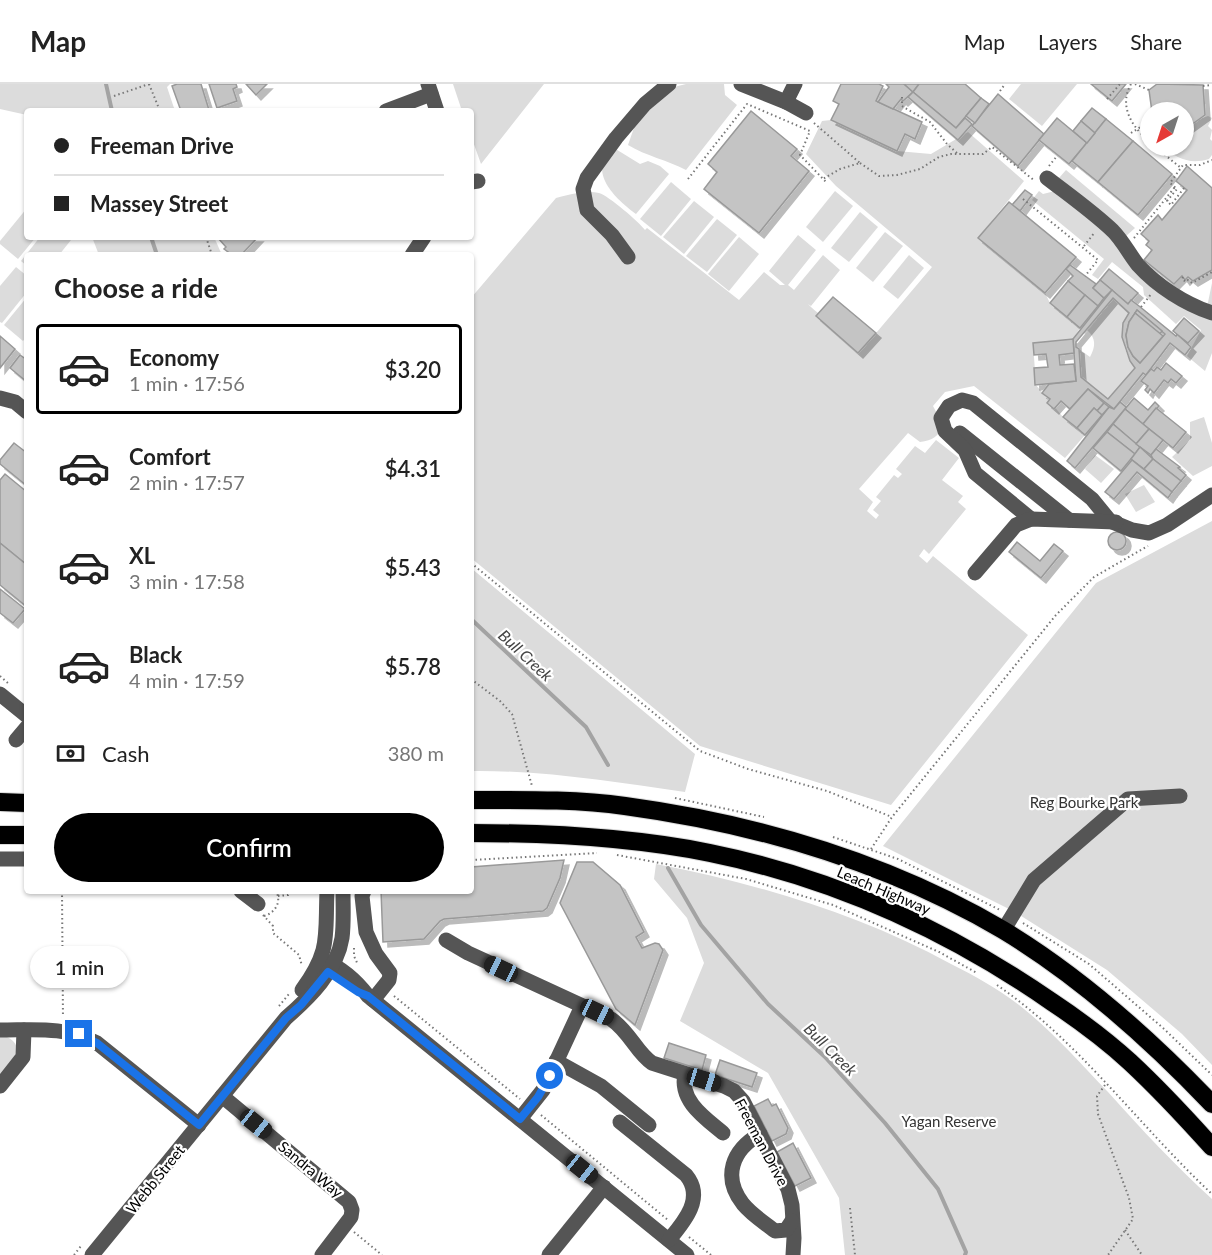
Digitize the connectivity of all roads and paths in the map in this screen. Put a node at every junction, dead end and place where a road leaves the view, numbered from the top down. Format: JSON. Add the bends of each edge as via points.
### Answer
{"nodes":[{"id":1,"x":149,"y":84,"type":"edge"},
{"id":2,"x":669,"y":84,"type":"edge"},
{"id":3,"x":741,"y":84,"type":"edge"},
{"id":4,"x":795,"y":84,"type":"edge"},
{"id":5,"x":1005,"y":84,"type":"edge"},
{"id":6,"x":1120,"y":84,"type":"edge"},
{"id":7,"x":1133,"y":84,"type":"edge"},
{"id":8,"x":1211,"y":84,"type":"edge"},
{"id":9,"x":1203,"y":86,"type":"dead end"},
{"id":10,"x":430,"y":89,"type":"edge"},
{"id":11,"x":1000,"y":90,"type":"dead end"},
{"id":12,"x":1149,"y":90,"type":"dead end"},
{"id":13,"x":1212,"y":91,"type":"edge"},
{"id":14,"x":114,"y":96,"type":"dead end"},
{"id":15,"x":902,"y":97,"type":"dead end"},
{"id":16,"x":1107,"y":99,"type":"dead end"},
{"id":17,"x":786,"y":102,"type":"junction"},
{"id":18,"x":159,"y":108,"type":"edge"},
{"id":19,"x":392,"y":108,"type":"edge"},
{"id":20,"x":436,"y":108,"type":"edge"},
{"id":21,"x":807,"y":116,"type":"joint"},
{"id":22,"x":1140,"y":127,"type":"edge"},
{"id":23,"x":1137,"y":129,"type":"junction"},
{"id":24,"x":1140,"y":132,"type":"edge"},
{"id":25,"x":1131,"y":133,"type":"dead end"},
{"id":26,"x":958,"y":154,"type":"junction"},
{"id":27,"x":1166,"y":156,"type":"edge"},
{"id":28,"x":1212,"y":160,"type":"edge"},
{"id":29,"x":860,"y":163,"type":"junction"},
{"id":30,"x":1181,"y":168,"type":"junction"},
{"id":31,"x":688,"y":178,"type":"dead end"},
{"id":32,"x":823,"y":179,"type":"junction"},
{"id":33,"x":1042,"y":180,"type":"joint"},
{"id":34,"x":827,"y":183,"type":"dead end"},
{"id":35,"x":1175,"y":187,"type":"junction"},
{"id":36,"x":1184,"y":188,"type":"dead end"},
{"id":37,"x":1023,"y":199,"type":"dead end"},
{"id":38,"x":1102,"y":222,"type":"junction"},
{"id":39,"x":1135,"y":238,"type":"dead end"},
{"id":40,"x":1083,"y":247,"type":"junction"},
{"id":41,"x":628,"y":257,"type":"dead end"},
{"id":42,"x":1212,"y":272,"type":"edge"},
{"id":43,"x":1085,"y":276,"type":"dead end"},
{"id":44,"x":1183,"y":277,"type":"dead end"},
{"id":45,"x":1147,"y":298,"type":"dead end"},
{"id":46,"x":1141,"y":307,"type":"dead end"},
{"id":47,"x":1212,"y":312,"type":"edge"},
{"id":48,"x":0,"y":398,"type":"edge"},
{"id":49,"x":24,"y":410,"type":"edge"},
{"id":50,"x":941,"y":418,"type":"junction"},
{"id":51,"x":1212,"y":484,"type":"edge"},
{"id":52,"x":1212,"y":495,"type":"edge"},
{"id":53,"x":1031,"y":519,"type":"junction"},
{"id":54,"x":1069,"y":520,"type":"junction"},
{"id":55,"x":1110,"y":521,"type":"junction"},
{"id":56,"x":1153,"y":543,"type":"dead end"},
{"id":57,"x":474,"y":565,"type":"edge"},
{"id":58,"x":975,"y":573,"type":"dead end"},
{"id":59,"x":474,"y":681,"type":"edge"},
{"id":60,"x":0,"y":694,"type":"edge"},
{"id":61,"x":24,"y":714,"type":"edge"},
{"id":62,"x":24,"y":731,"type":"edge"},
{"id":63,"x":16,"y":740,"type":"dead end"},
{"id":64,"x":532,"y":786,"type":"dead end"},
{"id":65,"x":1180,"y":796,"type":"dead end"},
{"id":66,"x":474,"y":800,"type":"edge"},
{"id":67,"x":0,"y":802,"type":"edge"},
{"id":68,"x":24,"y":803,"type":"edge"},
{"id":69,"x":892,"y":817,"type":"junction"},
{"id":70,"x":24,"y":835,"type":"edge"},
{"id":71,"x":474,"y":835,"type":"edge"},
{"id":72,"x":0,"y":836,"type":"edge"},
{"id":73,"x":871,"y":849,"type":"dead end"},
{"id":74,"x":604,"y":853,"type":"dead end"},
{"id":75,"x":615,"y":855,"type":"dead end"},
{"id":76,"x":0,"y":859,"type":"edge"},
{"id":77,"x":24,"y":859,"type":"edge"},
{"id":78,"x":474,"y":860,"type":"edge"},
{"id":79,"x":62,"y":894,"type":"edge"},
{"id":80,"x":245,"y":894,"type":"edge"},
{"id":81,"x":288,"y":894,"type":"edge"},
{"id":82,"x":321,"y":894,"type":"edge"},
{"id":83,"x":327,"y":894,"type":"edge"},
{"id":84,"x":343,"y":894,"type":"edge"},
{"id":85,"x":363,"y":894,"type":"edge"},
{"id":86,"x":278,"y":896,"type":"dead end"},
{"id":87,"x":258,"y":904,"type":"joint"},
{"id":88,"x":326,"y":907,"type":"junction"},
{"id":89,"x":1003,"y":931,"type":"junction"},
{"id":90,"x":447,"y":940,"type":"dead end"},
{"id":91,"x":321,"y":967,"type":"junction"},
{"id":92,"x":980,"y":975,"type":"dead end"},
{"id":93,"x":991,"y":981,"type":"dead end"},
{"id":94,"x":371,"y":998,"type":"junction"},
{"id":95,"x":582,"y":1006,"type":"junction"},
{"id":96,"x":0,"y":1030,"type":"edge"},
{"id":97,"x":24,"y":1030,"type":"junction"},
{"id":98,"x":63,"y":1030,"type":"junction"},
{"id":99,"x":556,"y":1061,"type":"junction"},
{"id":100,"x":685,"y":1074,"type":"junction"},
{"id":101,"x":1105,"y":1084,"type":"junction"},
{"id":102,"x":0,"y":1086,"type":"edge"},
{"id":103,"x":222,"y":1096,"type":"junction"},
{"id":104,"x":1212,"y":1104,"type":"edge"},
{"id":105,"x":520,"y":1119,"type":"junction"},
{"id":106,"x":620,"y":1122,"type":"dead end"},
{"id":107,"x":199,"y":1125,"type":"junction"},
{"id":108,"x":649,"y":1125,"type":"dead end"},
{"id":109,"x":723,"y":1133,"type":"dead end"},
{"id":110,"x":760,"y":1134,"type":"junction"},
{"id":111,"x":1212,"y":1147,"type":"edge"},
{"id":112,"x":604,"y":1187,"type":"junction"},
{"id":113,"x":1212,"y":1194,"type":"edge"},
{"id":114,"x":850,"y":1208,"type":"dead end"},
{"id":115,"x":792,"y":1221,"type":"junction"},
{"id":116,"x":346,"y":1225,"type":"junction"},
{"id":117,"x":1125,"y":1230,"type":"junction"},
{"id":118,"x":669,"y":1240,"type":"junction"},
{"id":119,"x":786,"y":1244,"type":"edge"},
{"id":120,"x":92,"y":1255,"type":"edge"},
{"id":121,"x":322,"y":1255,"type":"edge"},
{"id":122,"x":382,"y":1255,"type":"edge"},
{"id":123,"x":549,"y":1255,"type":"edge"},
{"id":124,"x":687,"y":1255,"type":"edge"},
{"id":125,"x":855,"y":1255,"type":"edge"},
{"id":126,"x":1108,"y":1255,"type":"edge"},
{"id":127,"x":1142,"y":1255,"type":"edge"}],
"edges":[{"from":1,"to":14,"type":"path"},
{"from":1,"to":18,"type":"path"},
{"from":2,"to":41,"type":"street","via":[[645,104],[616,138],[583,189],[587,210]]},
{"from":3,"to":17,"type":"street"},
{"from":4,"to":17,"type":"street"},
{"from":5,"to":11,"type":"path"},
{"from":6,"to":16,"type":"path"},
{"from":7,"to":12,"type":"path"},
{"from":7,"to":23,"type":"path","via":[[1128,90],[1126,107],[1129,120]]},
{"from":8,"to":9,"type":"path"},
{"from":8,"to":13,"type":"path"},
{"from":10,"to":19,"type":"street"},
{"from":10,"to":20,"type":"street"},
{"from":15,"to":26,"type":"path","via":[[902,106],[930,122]]},
{"from":17,"to":21,"type":"street"},
{"from":21,"to":29,"type":"path"},
{"from":22,"to":23,"type":"path"},
{"from":23,"to":24,"type":"path"},
{"from":23,"to":25,"type":"path"},
{"from":26,"to":29,"type":"path","via":[[939,157],[920,169],[897,175],[879,176]]},
{"from":26,"to":33,"type":"path","via":[[983,154],[992,147]]},
{"from":27,"to":30,"type":"path"},
{"from":28,"to":30,"type":"path"},
{"from":29,"to":32,"type":"path"},
{"from":30,"to":35,"type":"path","via":[[1170,183]]},
{"from":31,"to":32,"type":"path","via":[[747,104],[810,131],[800,155]]},
{"from":32,"to":34,"type":"path"},
{"from":33,"to":38,"type":"street"},
{"from":35,"to":36,"type":"path","via":[[1167,201],[1171,205]]},
{"from":35,"to":39,"type":"path"},
{"from":37,"to":40,"type":"path"},
{"from":38,"to":40,"type":"path"},
{"from":38,"to":47,"type":"street","via":[[1159,283],[1191,304]]},
{"from":40,"to":43,"type":"path","via":[[1098,260]]},
{"from":42,"to":44,"type":"path","via":[[1192,283]]},
{"from":45,"to":46,"type":"path"},
{"from":48,"to":49,"type":"street"},
{"from":50,"to":53,"type":"street","via":[[945,431],[965,450],[975,473]]},
{"from":50,"to":54,"type":"street"},
{"from":50,"to":55,"type":"street","via":[[949,406],[962,400],[973,404],[1092,500]]},
{"from":51,"to":55,"type":"street","via":[[1162,519],[1144,525]]},
{"from":52,"to":55,"type":"street","via":[[1149,533]]},
{"from":53,"to":54,"type":"street"},
{"from":53,"to":58,"type":"street","via":[[1016,525]]},
{"from":54,"to":55,"type":"street"},
{"from":56,"to":69,"type":"path","via":[[1094,577],[1056,615]]},
{"from":57,"to":69,"type":"path","via":[[700,751],[827,791]]},
{"from":59,"to":64,"type":"path","via":[[512,714]]},
{"from":60,"to":61,"type":"street"},
{"from":62,"to":63,"type":"street"},
{"from":65,"to":89,"type":"street","via":[[1128,799],[1034,880]]},
{"from":66,"to":89,"type":"highway","name":"Leach Highway","via":[[624,806],[719,821],[795,841],[897,878]]},
{"from":67,"to":68,"type":"highway"},
{"from":69,"to":73,"type":"path"},
{"from":70,"to":72,"type":"highway"},
{"from":71,"to":111,"type":"highway","name":"Leach Highway","via":[[586,836],[710,853],[802,877],[880,905],[966,947],[1070,1015],[1129,1061]]},
{"from":74,"to":78,"type":"path"},
{"from":75,"to":92,"type":"path","via":[[746,879],[833,905],[939,952]]},
{"from":76,"to":77,"type":"street"},
{"from":79,"to":98,"type":"path"},
{"from":80,"to":87,"type":"street"},
{"from":81,"to":86,"type":"path"},
{"from":82,"to":88,"type":"street"},
{"from":83,"to":88,"type":"street"},
{"from":84,"to":91,"type":"street","name":"Webb Street","via":[[341,941]]},
{"from":85,"to":94,"type":"street","via":[[366,932],[390,973],[389,980]]},
{"from":87,"to":91,"type":"path","via":[[273,926],[273,933]]},
{"from":88,"to":91,"type":"street"},
{"from":89,"to":104,"type":"highway","name":"Leach Highway","via":[[1138,1030]]},
{"from":90,"to":95,"type":"street","name":"Freeman Drive"},
{"from":91,"to":94,"type":"street","via":[[361,987]]},
{"from":91,"to":103,"type":"street","name":"Webb Street","via":[[301,1005]]},
{"from":93,"to":101,"type":"path","via":[[1067,1042]]},
{"from":94,"to":105,"type":"street"},
{"from":95,"to":99,"type":"street"},
{"from":95,"to":100,"type":"street","name":"Freeman Drive","via":[[621,1025],[647,1059]]},
{"from":96,"to":97,"type":"street"},
{"from":97,"to":98,"type":"street"},
{"from":97,"to":102,"type":"street","via":[[23,1057]]},
{"from":98,"to":107,"type":"street","via":[[97,1043]]},
{"from":99,"to":105,"type":"street","via":[[543,1090]]},
{"from":99,"to":108,"type":"street","via":[[601,1086]]},
{"from":100,"to":109,"type":"street","via":[[691,1104]]},
{"from":100,"to":110,"type":"street","name":"Freeman Drive","via":[[734,1092]]},
{"from":101,"to":113,"type":"path"},
{"from":101,"to":117,"type":"path","via":[[1097,1096],[1098,1114],[1129,1198],[1133,1219]]},
{"from":103,"to":107,"type":"street","name":"Webb Street"},
{"from":103,"to":116,"type":"street","name":"Sandra Way","via":[[343,1194],[352,1209]]},
{"from":105,"to":112,"type":"street"},
{"from":106,"to":118,"type":"street","via":[[694,1175],[692,1207]]},
{"from":107,"to":120,"type":"street","name":"Webb Street"},
{"from":110,"to":115,"type":"street","name":"Freeman Drive","via":[[788,1189]]},
{"from":110,"to":119,"type":"street","via":[[733,1161],[732,1178],[742,1203]]},
{"from":112,"to":118,"type":"street"},
{"from":112,"to":123,"type":"street"},
{"from":114,"to":125,"type":"path"},
{"from":115,"to":119,"type":"street","name":"Freeman Drive"},
{"from":115,"to":119,"type":"street","via":[[786,1230]]},
{"from":116,"to":121,"type":"street"},
{"from":116,"to":122,"type":"path"},
{"from":117,"to":126,"type":"path"},
{"from":117,"to":127,"type":"path"},
{"from":118,"to":124,"type":"street"}]}
